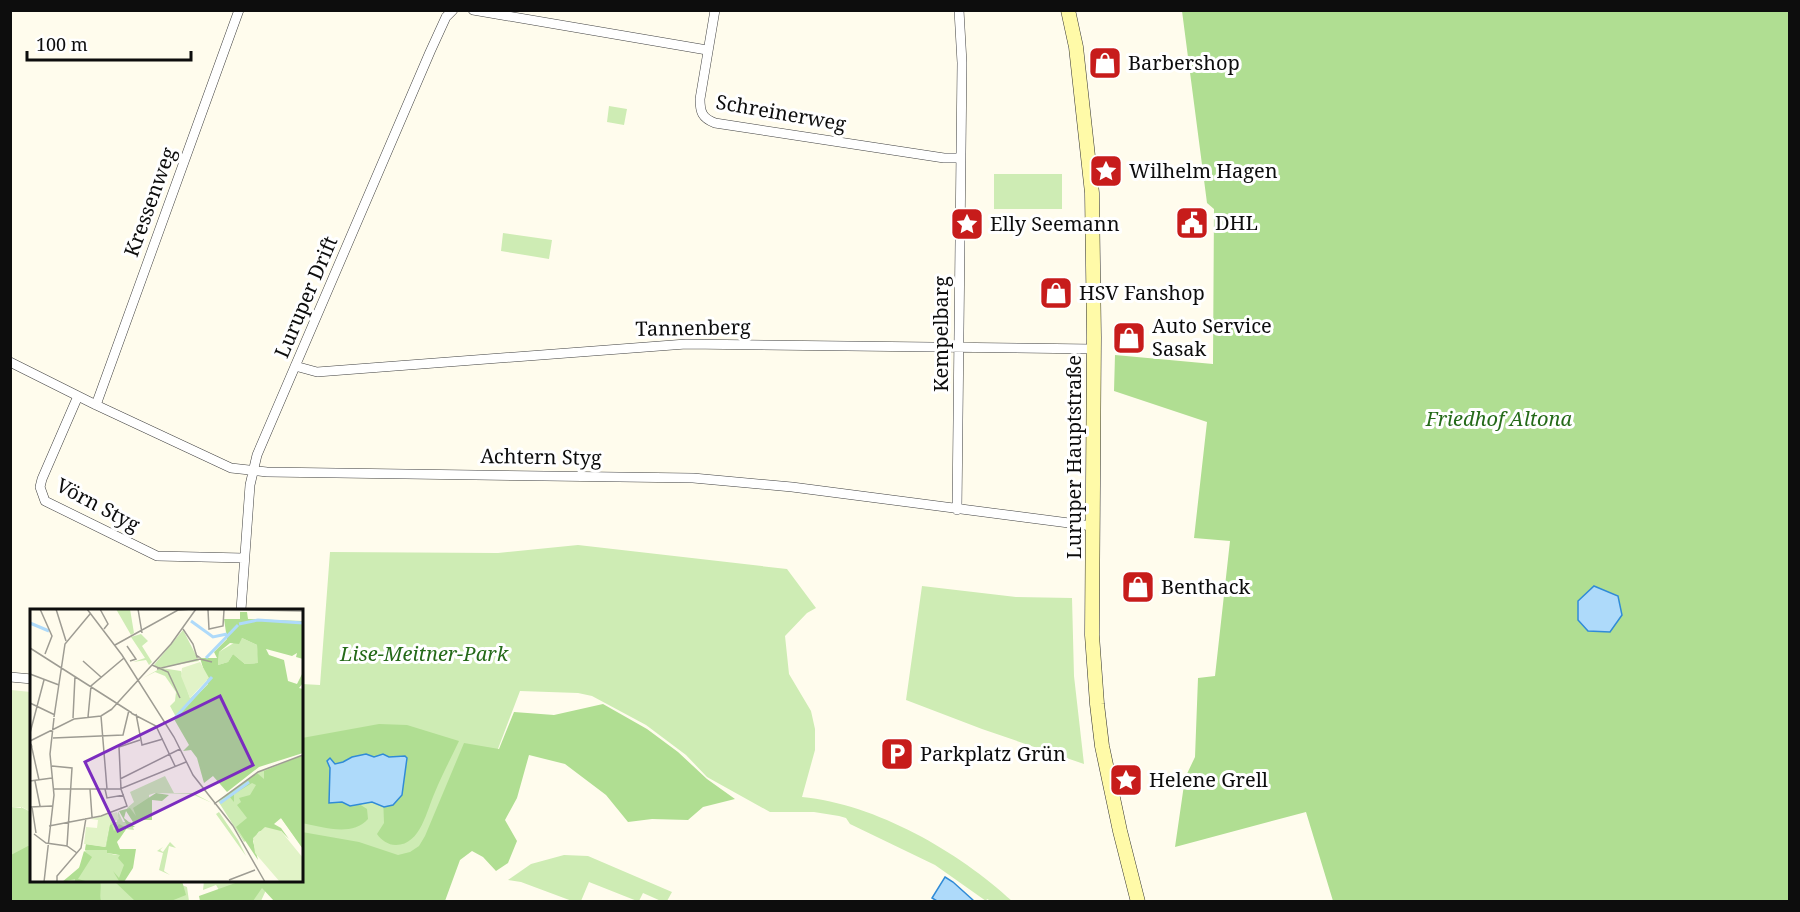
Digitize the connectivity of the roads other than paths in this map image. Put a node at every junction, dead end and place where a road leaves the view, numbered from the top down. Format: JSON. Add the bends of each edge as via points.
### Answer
{"nodes":[{"id":1,"x":239,"y":10,"type":"edge"},
{"id":2,"x":453,"y":10,"type":"edge"},
{"id":3,"x":473,"y":10,"type":"edge"},
{"id":4,"x":715,"y":10,"type":"edge"},
{"id":5,"x":959,"y":10,"type":"edge"},
{"id":6,"x":1068,"y":10,"type":"edge"},
{"id":7,"x":707,"y":50,"type":"junction"},
{"id":8,"x":960,"y":158,"type":"junction"},
{"id":9,"x":960,"y":347,"type":"junction"},
{"id":10,"x":1094,"y":350,"type":"junction"},
{"id":11,"x":10,"y":362,"type":"edge"},
{"id":12,"x":296,"y":366,"type":"junction"},
{"id":13,"x":78,"y":396,"type":"junction"},
{"id":14,"x":96,"y":405,"type":"junction"},
{"id":15,"x":252,"y":472,"type":"junction"},
{"id":16,"x":957,"y":510,"type":"junction"},
{"id":17,"x":1092,"y":526,"type":"junction"},
{"id":18,"x":244,"y":558,"type":"junction"},
{"id":19,"x":241,"y":609,"type":"edge"},
{"id":20,"x":10,"y":677,"type":"edge"},
{"id":21,"x":30,"y":679,"type":"edge"},
{"id":22,"x":1138,"y":902,"type":"edge"}],
"edges":[{"from":1,"to":14,"type":"street","name":"Kressenweg"},
{"from":2,"to":12,"type":"street","name":"Luruper Drift","via":[[442,26]]},
{"from":3,"to":7,"type":"street"},
{"from":4,"to":7,"type":"street","name":"Schreinerweg"},
{"from":5,"to":8,"type":"street","name":"Kempelbarg"},
{"from":6,"to":10,"type":"main road","name":"Luruper Hauptstraße","via":[[1092,193]]},
{"from":7,"to":8,"type":"street","name":"Schreinerweg","via":[[700,109],[707,120]]},
{"from":8,"to":9,"type":"street","name":"Kempelbarg"},
{"from":9,"to":10,"type":"street","name":"Tannenberg"},
{"from":9,"to":12,"type":"street","name":"Tannenberg","via":[[686,344],[317,372]]},
{"from":9,"to":16,"type":"street","name":"Kempelbarg"},
{"from":10,"to":17,"type":"main road","name":"Luruper Hauptstraße"},
{"from":11,"to":13,"type":"street","name":"Achtern Styg"},
{"from":12,"to":15,"type":"street","name":"Luruper Drift"},
{"from":13,"to":14,"type":"street","name":"Achtern Styg"},
{"from":13,"to":18,"type":"street","name":"Vörn Styg","via":[[42,479],[40,487],[45,501],[157,556]]},
{"from":14,"to":15,"type":"street","name":"Achtern Styg","via":[[231,468]]},
{"from":15,"to":16,"type":"street","name":"Achtern Styg","via":[[693,478]]},
{"from":15,"to":18,"type":"street","name":"Luruper Drift"},
{"from":16,"to":17,"type":"street","name":"Achtern Styg"},
{"from":17,"to":22,"type":"main road","name":"Luruper Hauptstraße","via":[[1092,635],[1097,704],[1110,786]]},
{"from":18,"to":19,"type":"street","name":"Luruper Drift"},
{"from":20,"to":21,"type":"street"}]}
